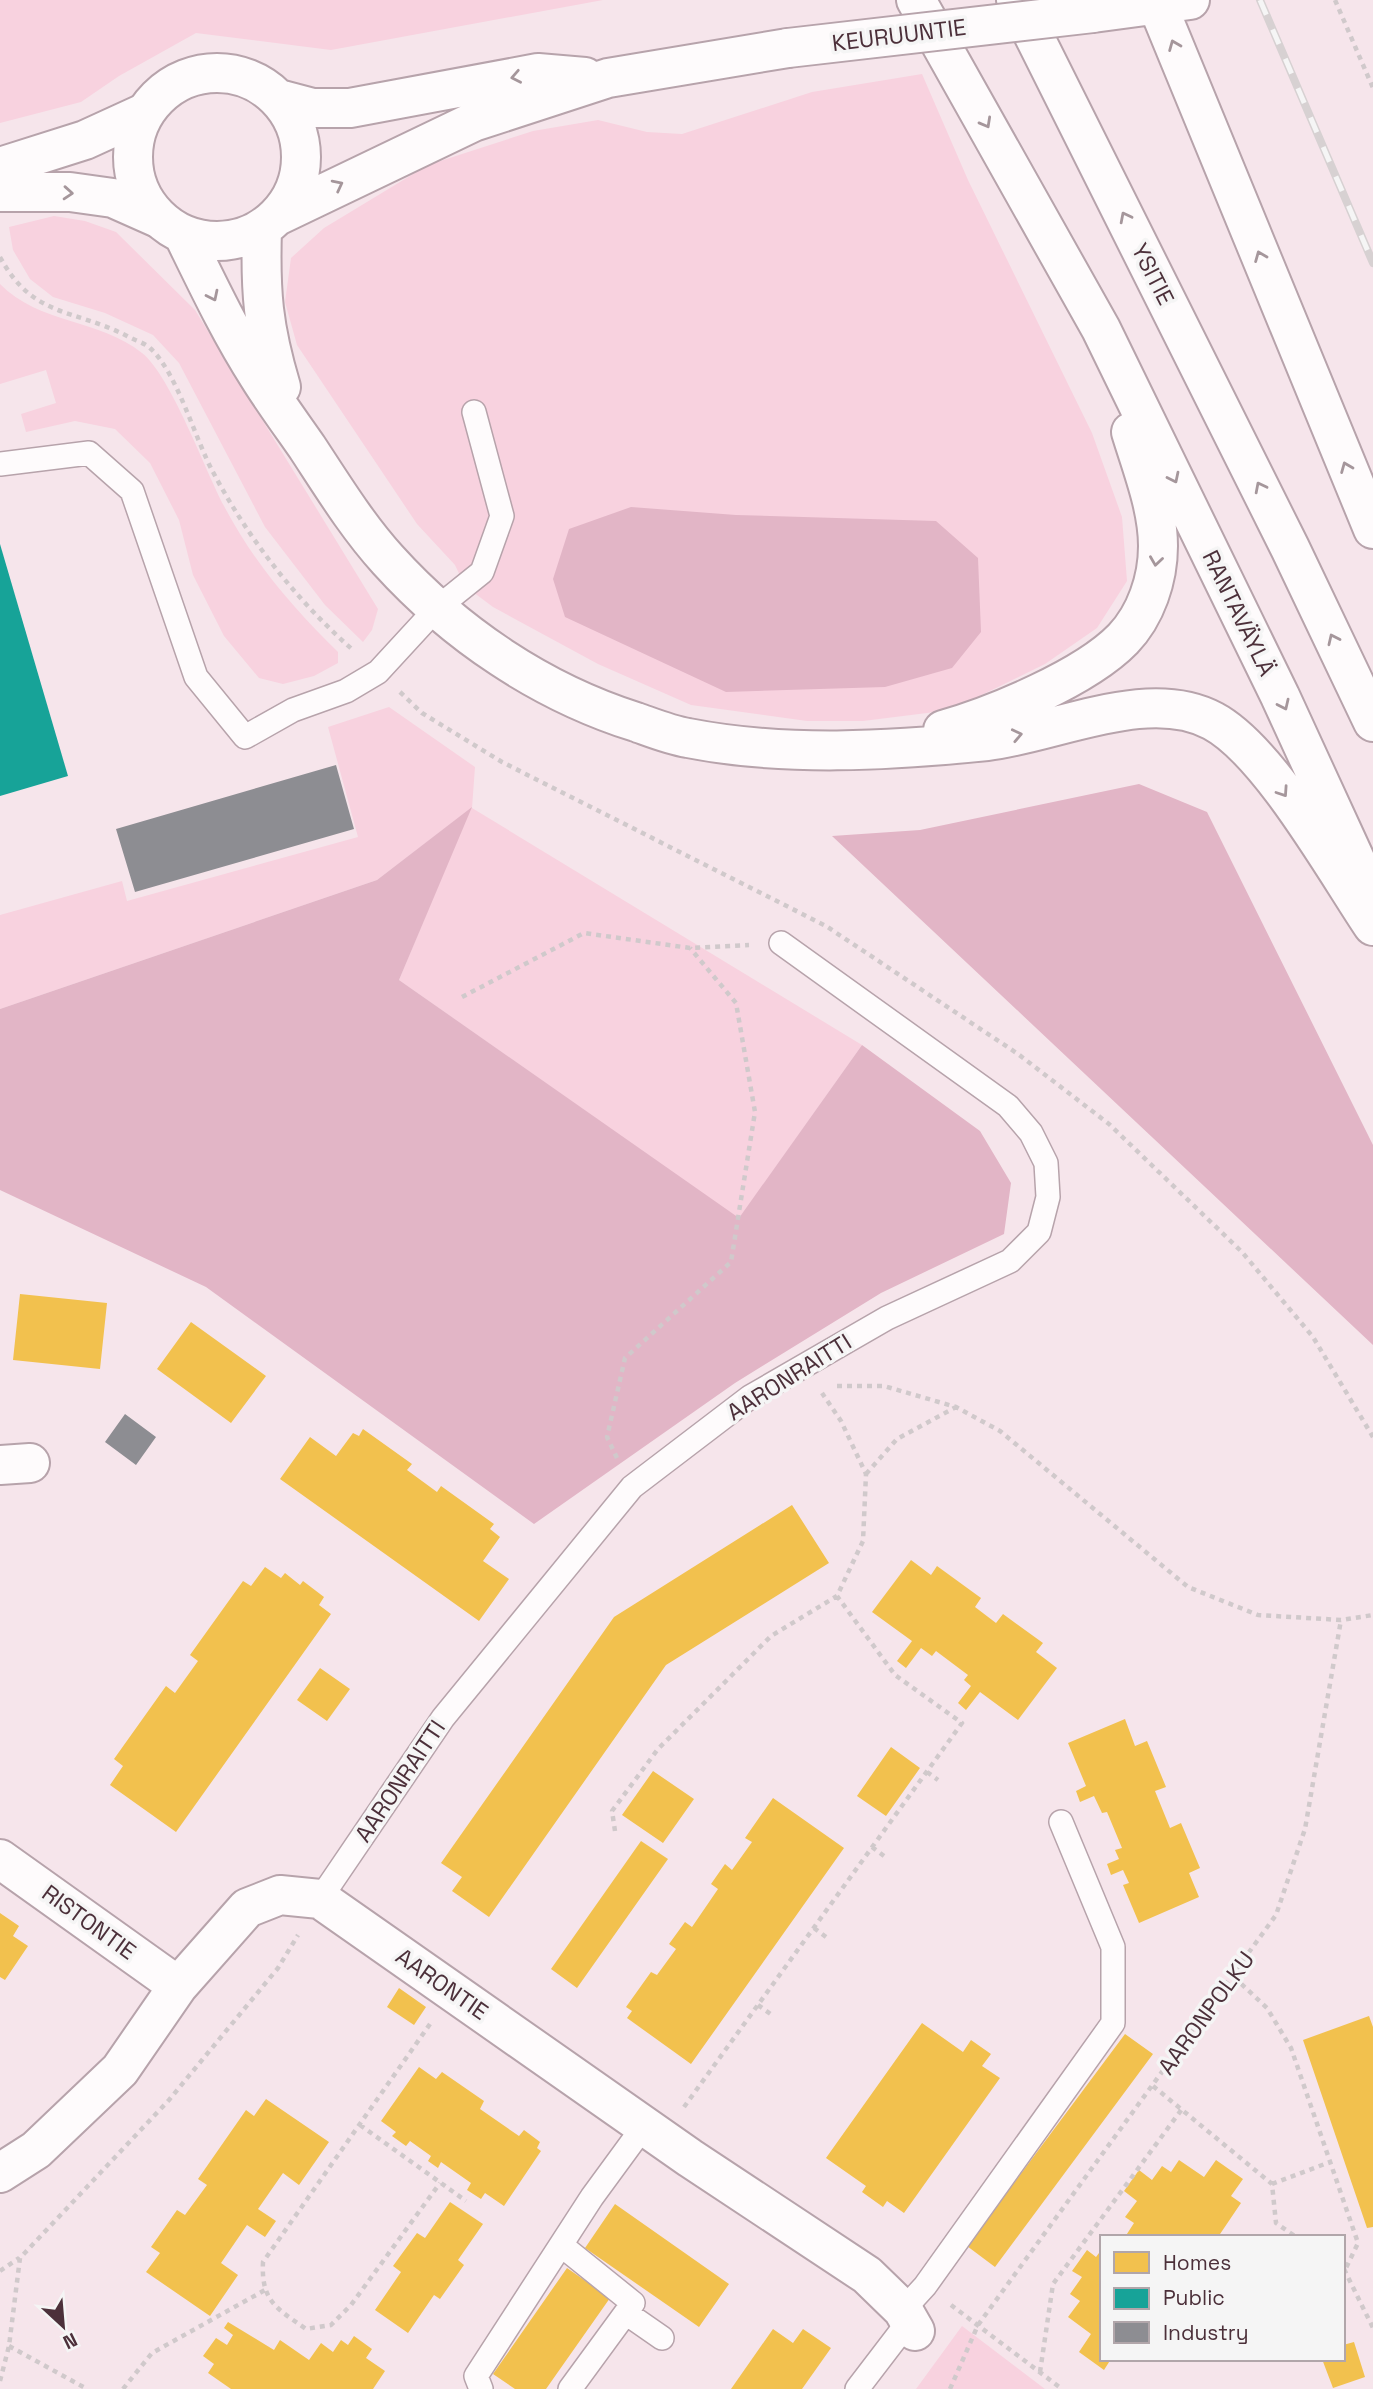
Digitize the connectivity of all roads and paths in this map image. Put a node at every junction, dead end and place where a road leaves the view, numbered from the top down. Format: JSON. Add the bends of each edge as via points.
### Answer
{"nodes":[{"id":1,"x":916,"y":0,"type":"edge"},
{"id":2,"x":1016,"y":0,"type":"edge"},
{"id":3,"x":1335,"y":0,"type":"edge"},
{"id":4,"x":1174,"y":2,"type":"edge"},
{"id":5,"x":608,"y":78,"type":"junction"},
{"id":6,"x":1373,"y":88,"type":"edge"},
{"id":7,"x":279,"y":99,"type":"junction"},
{"id":8,"x":144,"y":113,"type":"junction"},
{"id":9,"x":0,"y":167,"type":"edge"},
{"id":10,"x":0,"y":192,"type":"edge"},
{"id":11,"x":269,"y":223,"type":"junction"},
{"id":12,"x":171,"y":226,"type":"junction"},
{"id":13,"x":0,"y":257,"type":"edge"},
{"id":14,"x":1101,"y":329,"type":"junction"},
{"id":15,"x":474,"y":412,"type":"dead end"},
{"id":16,"x":293,"y":426,"type":"junction"},
{"id":17,"x":0,"y":464,"type":"edge"},
{"id":18,"x":1373,"y":530,"type":"edge"},
{"id":19,"x":436,"y":610,"type":"junction"},
{"id":20,"x":378,"y":672,"type":"junction"},
{"id":21,"x":1373,"y":722,"type":"edge"},
{"id":22,"x":876,"y":749,"type":"junction"},
{"id":23,"x":1373,"y":898,"type":"edge"},
{"id":24,"x":1373,"y":926,"type":"edge"},
{"id":25,"x":781,"y":943,"type":"joint"},
{"id":26,"x":690,"y":948,"type":"junction"},
{"id":27,"x":462,"y":997,"type":"dead end"},
{"id":28,"x":956,"y":1407,"type":"junction"},
{"id":29,"x":1373,"y":1437,"type":"edge"},
{"id":30,"x":866,"y":1474,"type":"junction"},
{"id":31,"x":632,"y":1487,"type":"junction"},
{"id":32,"x":837,"y":1596,"type":"junction"},
{"id":33,"x":1373,"y":1615,"type":"edge"},
{"id":34,"x":1341,"y":1620,"type":"junction"},
{"id":35,"x":927,"y":1772,"type":"junction"},
{"id":36,"x":938,"y":1780,"type":"dead end"},
{"id":37,"x":1061,"y":1822,"type":"dead end"},
{"id":38,"x":615,"y":1831,"type":"dead end"},
{"id":39,"x":872,"y":1847,"type":"junction"},
{"id":40,"x":884,"y":1856,"type":"dead end"},
{"id":41,"x":0,"y":1858,"type":"edge"},
{"id":42,"x":320,"y":1899,"type":"junction"},
{"id":43,"x":814,"y":1928,"type":"junction"},
{"id":44,"x":826,"y":1937,"type":"dead end"},
{"id":45,"x":1234,"y":1977,"type":"junction"},
{"id":46,"x":178,"y":1986,"type":"junction"},
{"id":47,"x":453,"y":1992,"type":"junction"},
{"id":48,"x":758,"y":2005,"type":"junction"},
{"id":49,"x":772,"y":2015,"type":"dead end"},
{"id":50,"x":1153,"y":2086,"type":"junction"},
{"id":51,"x":1182,"y":2109,"type":"junction"},
{"id":52,"x":679,"y":2114,"type":"dead end"},
{"id":53,"x":360,"y":2125,"type":"junction"},
{"id":54,"x":644,"y":2126,"type":"junction"},
{"id":55,"x":1330,"y":2162,"type":"junction"},
{"id":56,"x":0,"y":2173,"type":"edge"},
{"id":57,"x":440,"y":2183,"type":"junction"},
{"id":58,"x":1272,"y":2183,"type":"junction"},
{"id":59,"x":466,"y":2202,"type":"dead end"},
{"id":60,"x":1293,"y":2235,"type":"edge"},
{"id":61,"x":561,"y":2245,"type":"junction"},
{"id":62,"x":20,"y":2258,"type":"junction"},
{"id":63,"x":1345,"y":2268,"type":"edge"},
{"id":64,"x":0,"y":2271,"type":"edge"},
{"id":65,"x":1345,"y":2272,"type":"edge"},
{"id":66,"x":265,"y":2290,"type":"junction"},
{"id":67,"x":626,"y":2313,"type":"junction"},
{"id":68,"x":909,"y":2321,"type":"junction"},
{"id":69,"x":1373,"y":2328,"type":"edge"},
{"id":70,"x":662,"y":2338,"type":"dead end"},
{"id":71,"x":9,"y":2346,"type":"junction"},
{"id":72,"x":1040,"y":2372,"type":"dead end"},
{"id":73,"x":0,"y":2381,"type":"edge"},
{"id":74,"x":87,"y":2389,"type":"edge"},
{"id":75,"x":123,"y":2389,"type":"edge"},
{"id":76,"x":481,"y":2389,"type":"edge"},
{"id":77,"x":570,"y":2389,"type":"edge"},
{"id":78,"x":857,"y":2389,"type":"edge"},
{"id":79,"x":950,"y":2389,"type":"edge"}],
"edges":[{"from":1,"to":14,"type":"main road","one_way":true},
{"from":21,"to":2,"type":"main road","name":"YSITIE","one_way":true},
{"from":3,"to":6,"type":"path"},
{"from":4,"to":5,"type":"main road","name":"KEURUUNTIE","bridge":true,"via":[[788,48]]},
{"from":18,"to":4,"type":"main road","one_way":true},
{"from":5,"to":7,"type":"main road","name":"KEURUUNTIE","one_way":true,"via":[[538,73],[350,108],[313,108]]},
{"from":11,"to":5,"type":"main road","name":"KEURUUNTIE","one_way":true,"via":[[473,122]]},
{"from":7,"to":8,"type":"main road","via":[[256,81],[232,73],[203,73],[171,85]]},
{"from":7,"to":11,"type":"main road","via":[[298,134],[301,163],[294,192]]},
{"from":8,"to":9,"type":"main road","via":[[85,140]]},
{"from":8,"to":12,"type":"main road","via":[[133,141],[134,175],[145,202]]},
{"from":10,"to":12,"type":"main road","one_way":true,"via":[[70,192],[113,198]]},
{"from":11,"to":12,"type":"main road","via":[[223,241]]},
{"from":11,"to":16,"type":"main road","via":[[260,290],[267,340]]},
{"from":12,"to":16,"type":"main road","one_way":true},
{"from":13,"to":20,"type":"path","via":[[14,283],[46,306],[112,328],[150,348],[170,377],[212,472],[249,533],[314,616]]},
{"from":14,"to":22,"type":"main road","one_way":true,"via":[[1152,503],[1158,546],[1151,595],[1124,638],[1097,660],[1043,691],[967,723]]},
{"from":14,"to":23,"type":"main road","name":"RANTAVÄYLÄ","one_way":true},
{"from":15,"to":19,"type":"lane","via":[[502,516],[482,572]]},
{"from":16,"to":19,"type":"main road","via":[[385,557]]},
{"from":17,"to":20,"type":"lane","via":[[89,453],[132,491],[195,677],[245,737]]},
{"from":19,"to":20,"type":"lane"},
{"from":19,"to":22,"type":"main road","via":[[503,659],[592,708],[662,731],[777,750]]},
{"from":20,"to":29,"type":"path","via":[[422,713],[502,762],[825,926],[1059,1085],[1109,1124],[1241,1252],[1313,1337]]},
{"from":22,"to":24,"type":"main road","one_way":true,"via":[[991,740],[1121,712],[1177,708],[1213,720],[1244,743],[1274,779]]},
{"from":25,"to":26,"type":"path"},
{"from":25,"to":31,"type":"lane","name":"AARONRAITTI","via":[[1008,1106],[1031,1133],[1046,1163],[1048,1197],[1039,1232],[1010,1261],[887,1318],[750,1396]]},
{"from":26,"to":27,"type":"path","via":[[584,933]]},
{"from":26,"to":31,"type":"path","via":[[736,1003],[755,1112],[731,1262],[625,1358],[607,1437]]},
{"from":28,"to":30,"type":"path","via":[[897,1439]]},
{"from":28,"to":30,"type":"path","via":[[884,1386],[816,1385],[841,1421]]},
{"from":28,"to":34,"type":"path","via":[[1000,1431],[1188,1587],[1258,1615]]},
{"from":30,"to":32,"type":"path","via":[[863,1541]]},
{"from":31,"to":42,"type":"lane","name":"AARONRAITTI","via":[[443,1718]]},
{"from":32,"to":35,"type":"path","via":[[895,1675],[962,1723]]},
{"from":32,"to":38,"type":"path","via":[[771,1636],[658,1749],[612,1811]]},
{"from":33,"to":34,"type":"path"},
{"from":34,"to":45,"type":"path","name":"AARONPOLKU","via":[[1305,1829],[1276,1915]]},
{"from":35,"to":36,"type":"path"},
{"from":35,"to":39,"type":"path"},
{"from":37,"to":68,"type":"lane","via":[[1113,1947],[1112,2023],[925,2286]]},
{"from":39,"to":40,"type":"path"},
{"from":39,"to":43,"type":"path"},
{"from":41,"to":46,"type":"main road","name":"RISTONTIE"},
{"from":42,"to":46,"type":"main road","name":"AARONTIE","via":[[280,1895],[247,1908]]},
{"from":42,"to":47,"type":"main road","name":"AARONTIE"},
{"from":42,"to":62,"type":"path","via":[[278,1968],[169,2100]]},
{"from":43,"to":44,"type":"path"},
{"from":43,"to":48,"type":"path"},
{"from":45,"to":50,"type":"path","name":"AARONPOLKU"},
{"from":45,"to":55,"type":"path","via":[[1267,2008],[1291,2048]]},
{"from":46,"to":56,"type":"main road","name":"AARONTIE","via":[[120,2070],[36,2150]]},
{"from":47,"to":53,"type":"path"},
{"from":47,"to":54,"type":"main road","name":"AARONTIE"},
{"from":48,"to":49,"type":"path"},
{"from":48,"to":52,"type":"path"},
{"from":50,"to":51,"type":"path"},
{"from":50,"to":79,"type":"path","name":"AARONPOLKU","via":[[978,2325]]},
{"from":51,"to":58,"type":"path"},
{"from":51,"to":72,"type":"path","via":[[1053,2284]]},
{"from":53,"to":57,"type":"path"},
{"from":53,"to":66,"type":"path","via":[[263,2262]]},
{"from":54,"to":61,"type":"lane"},
{"from":54,"to":68,"type":"main road","name":"AARONTIE","via":[[867,2275]]},
{"from":55,"to":58,"type":"path"},
{"from":55,"to":63,"type":"path","via":[[1358,2242]]},
{"from":57,"to":59,"type":"path"},
{"from":57,"to":66,"type":"path","via":[[351,2305],[331,2325],[306,2329],[272,2305]]},
{"from":58,"to":60,"type":"path","via":[[1276,2223]]},
{"from":61,"to":67,"type":"lane","via":[[633,2303]]},
{"from":61,"to":76,"type":"lane","via":[[477,2376]]},
{"from":62,"to":64,"type":"path"},
{"from":62,"to":71,"type":"path"},
{"from":65,"to":69,"type":"path"},
{"from":66,"to":75,"type":"path","via":[[152,2353]]},
{"from":67,"to":70,"type":"lane"},
{"from":67,"to":77,"type":"lane"},
{"from":68,"to":78,"type":"lane"},
{"from":71,"to":73,"type":"path"},
{"from":71,"to":74,"type":"path"}]}
